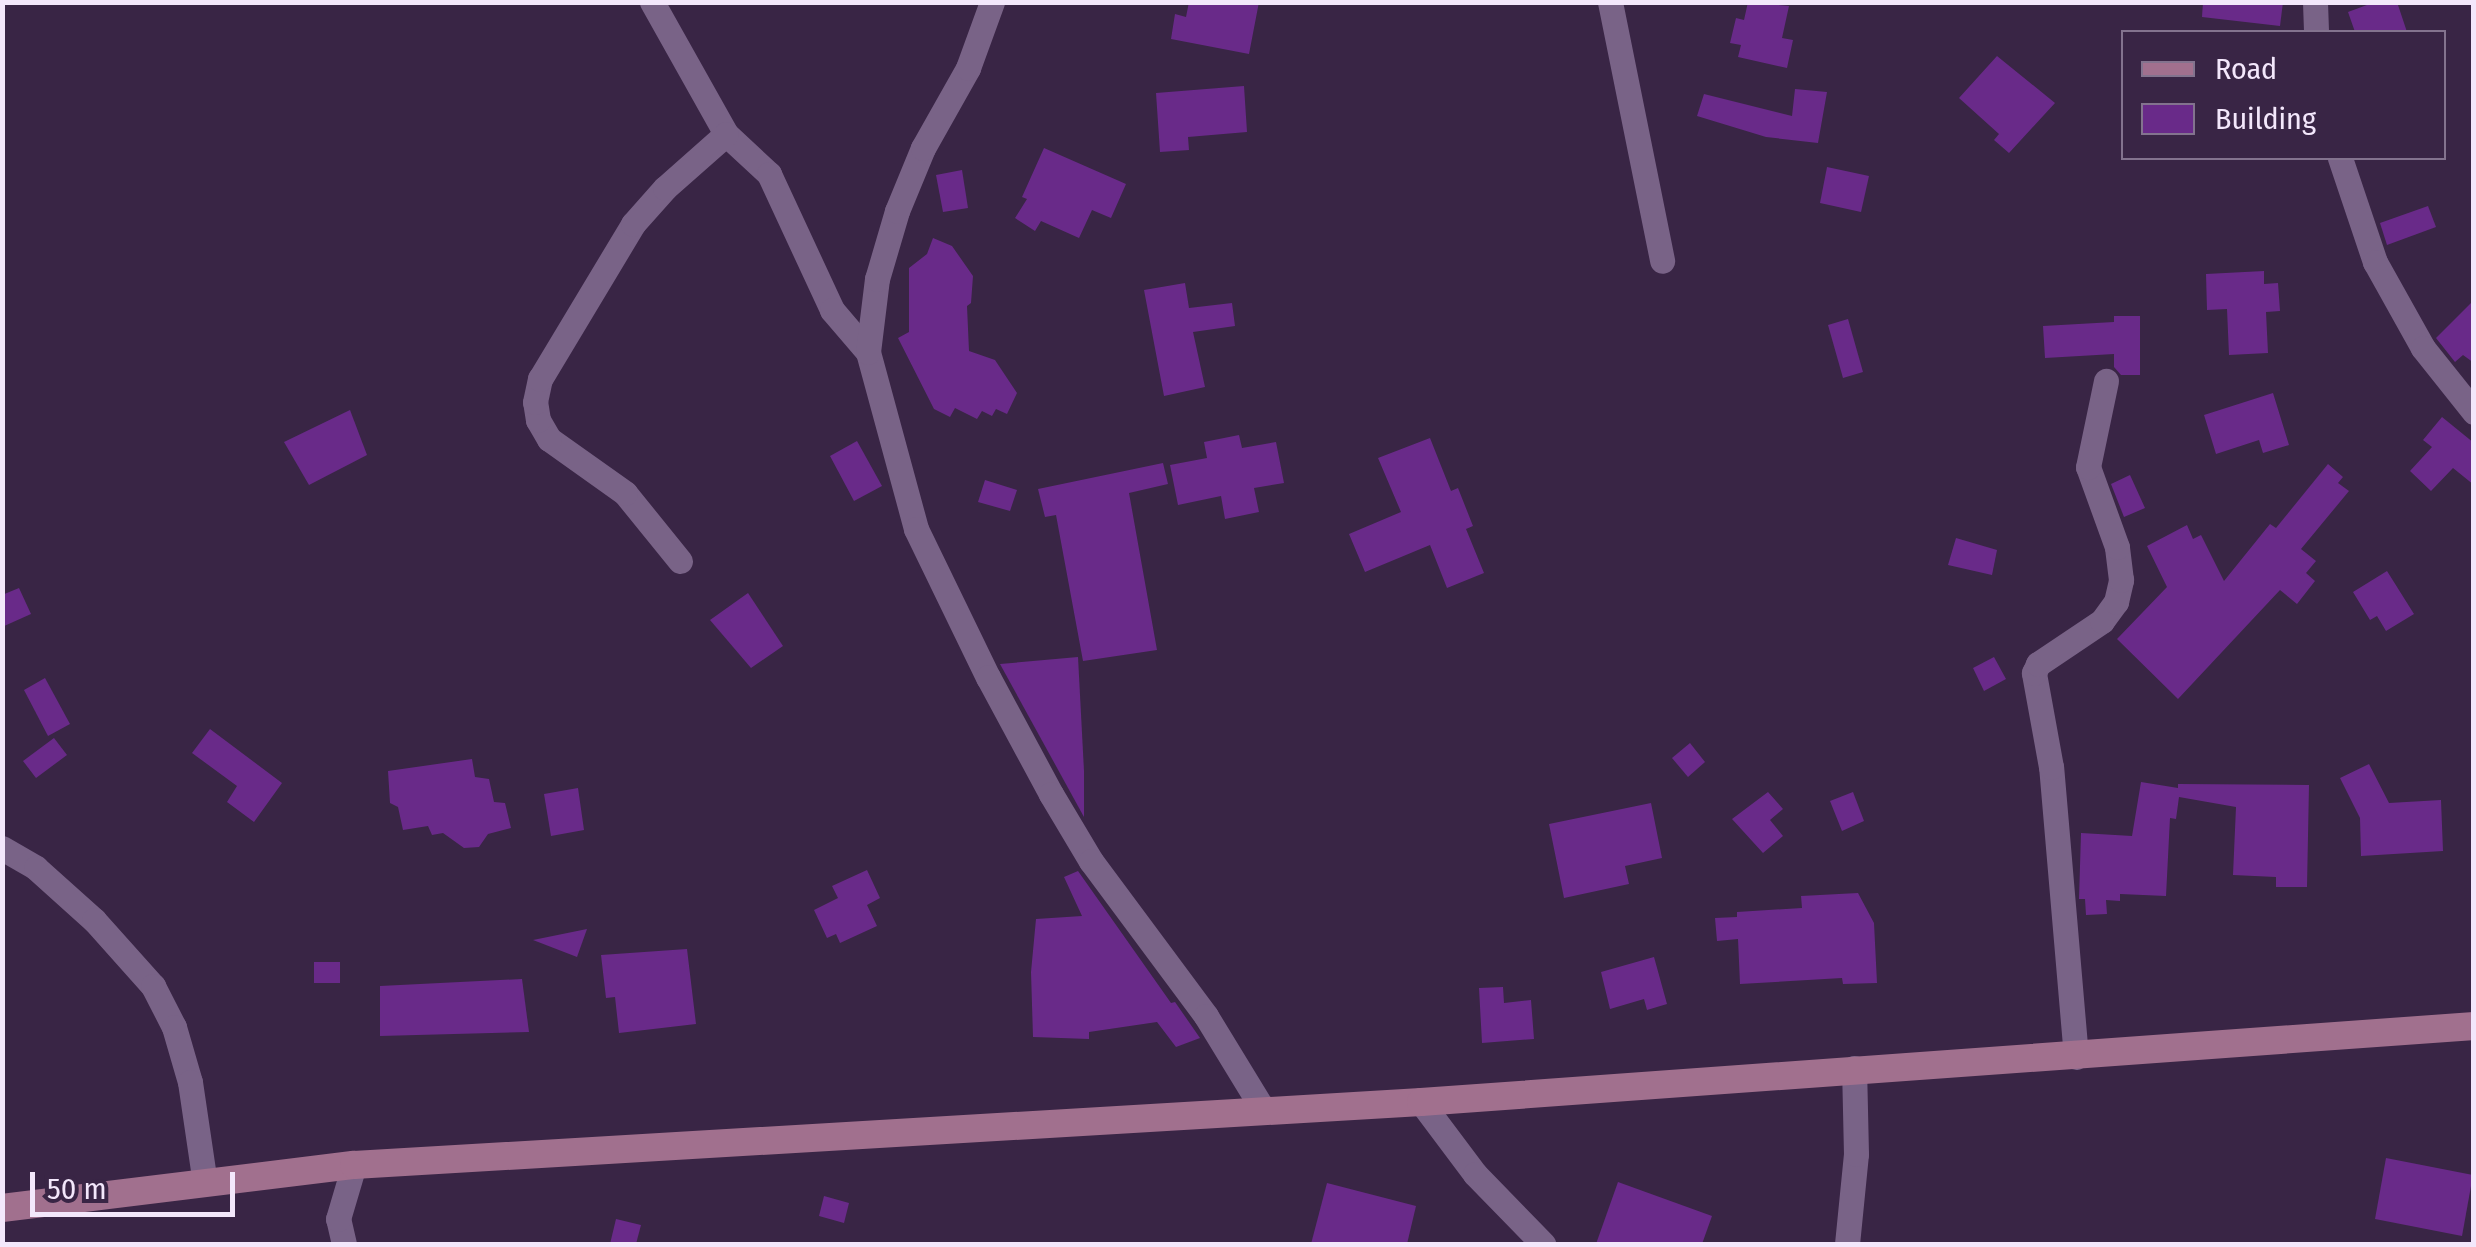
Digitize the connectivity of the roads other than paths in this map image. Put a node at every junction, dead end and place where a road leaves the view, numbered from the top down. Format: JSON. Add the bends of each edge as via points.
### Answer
{"nodes":[{"id":1,"x":652,"y":2,"type":"edge"},
{"id":2,"x":992,"y":2,"type":"edge"},
{"id":3,"x":1610,"y":2,"type":"edge"},
{"id":4,"x":2316,"y":2,"type":"edge"},
{"id":5,"x":2316,"y":30,"type":"edge"},
{"id":6,"x":726,"y":134,"type":"junction"},
{"id":7,"x":2341,"y":160,"type":"edge"},
{"id":8,"x":1662,"y":261,"type":"dead end"},
{"id":9,"x":868,"y":352,"type":"junction"},
{"id":10,"x":2106,"y":381,"type":"dead end"},
{"id":11,"x":2474,"y":412,"type":"edge"},
{"id":12,"x":680,"y":561,"type":"dead end"},
{"id":13,"x":2,"y":848,"type":"edge"},
{"id":14,"x":2474,"y":1026,"type":"edge"},
{"id":15,"x":2076,"y":1057,"type":"junction"},
{"id":16,"x":1854,"y":1068,"type":"junction"},
{"id":17,"x":1421,"y":1102,"type":"junction"},
{"id":18,"x":1264,"y":1111,"type":"junction"},
{"id":19,"x":354,"y":1165,"type":"junction"},
{"id":20,"x":205,"y":1183,"type":"junction"},
{"id":21,"x":2,"y":1208,"type":"edge"},
{"id":22,"x":344,"y":1244,"type":"edge"},
{"id":23,"x":1543,"y":1244,"type":"edge"},
{"id":24,"x":1847,"y":1244,"type":"edge"}],
"edges":[{"from":1,"to":6,"type":"street"},
{"from":2,"to":9,"type":"street","via":[[968,68],[897,211]]},
{"from":3,"to":8,"type":"street"},
{"from":4,"to":5,"type":"street"},
{"from":6,"to":9,"type":"street","via":[[770,174],[832,310]]},
{"from":6,"to":12,"type":"street","via":[[633,224],[540,379],[535,402],[549,439],[624,493]]},
{"from":7,"to":11,"type":"street","via":[[2375,262],[2423,348]]},
{"from":9,"to":18,"type":"street","via":[[916,529],[988,677],[1091,861],[1206,1016]]},
{"from":10,"to":15,"type":"street","via":[[2088,467],[2117,547],[2116,602],[2102,621],[2034,673],[2053,786]]},
{"from":13,"to":20,"type":"street","via":[[36,868],[94,920],[153,986],[190,1082]]},
{"from":14,"to":15,"type":"main road"},
{"from":15,"to":16,"type":"main road"},
{"from":16,"to":17,"type":"main road"},
{"from":16,"to":24,"type":"street","via":[[1856,1154]]},
{"from":17,"to":18,"type":"main road"},
{"from":17,"to":23,"type":"street","via":[[1475,1174]]},
{"from":18,"to":19,"type":"main road"},
{"from":19,"to":20,"type":"main road"},
{"from":19,"to":22,"type":"street","via":[[338,1218]]},
{"from":20,"to":21,"type":"main road"}]}
